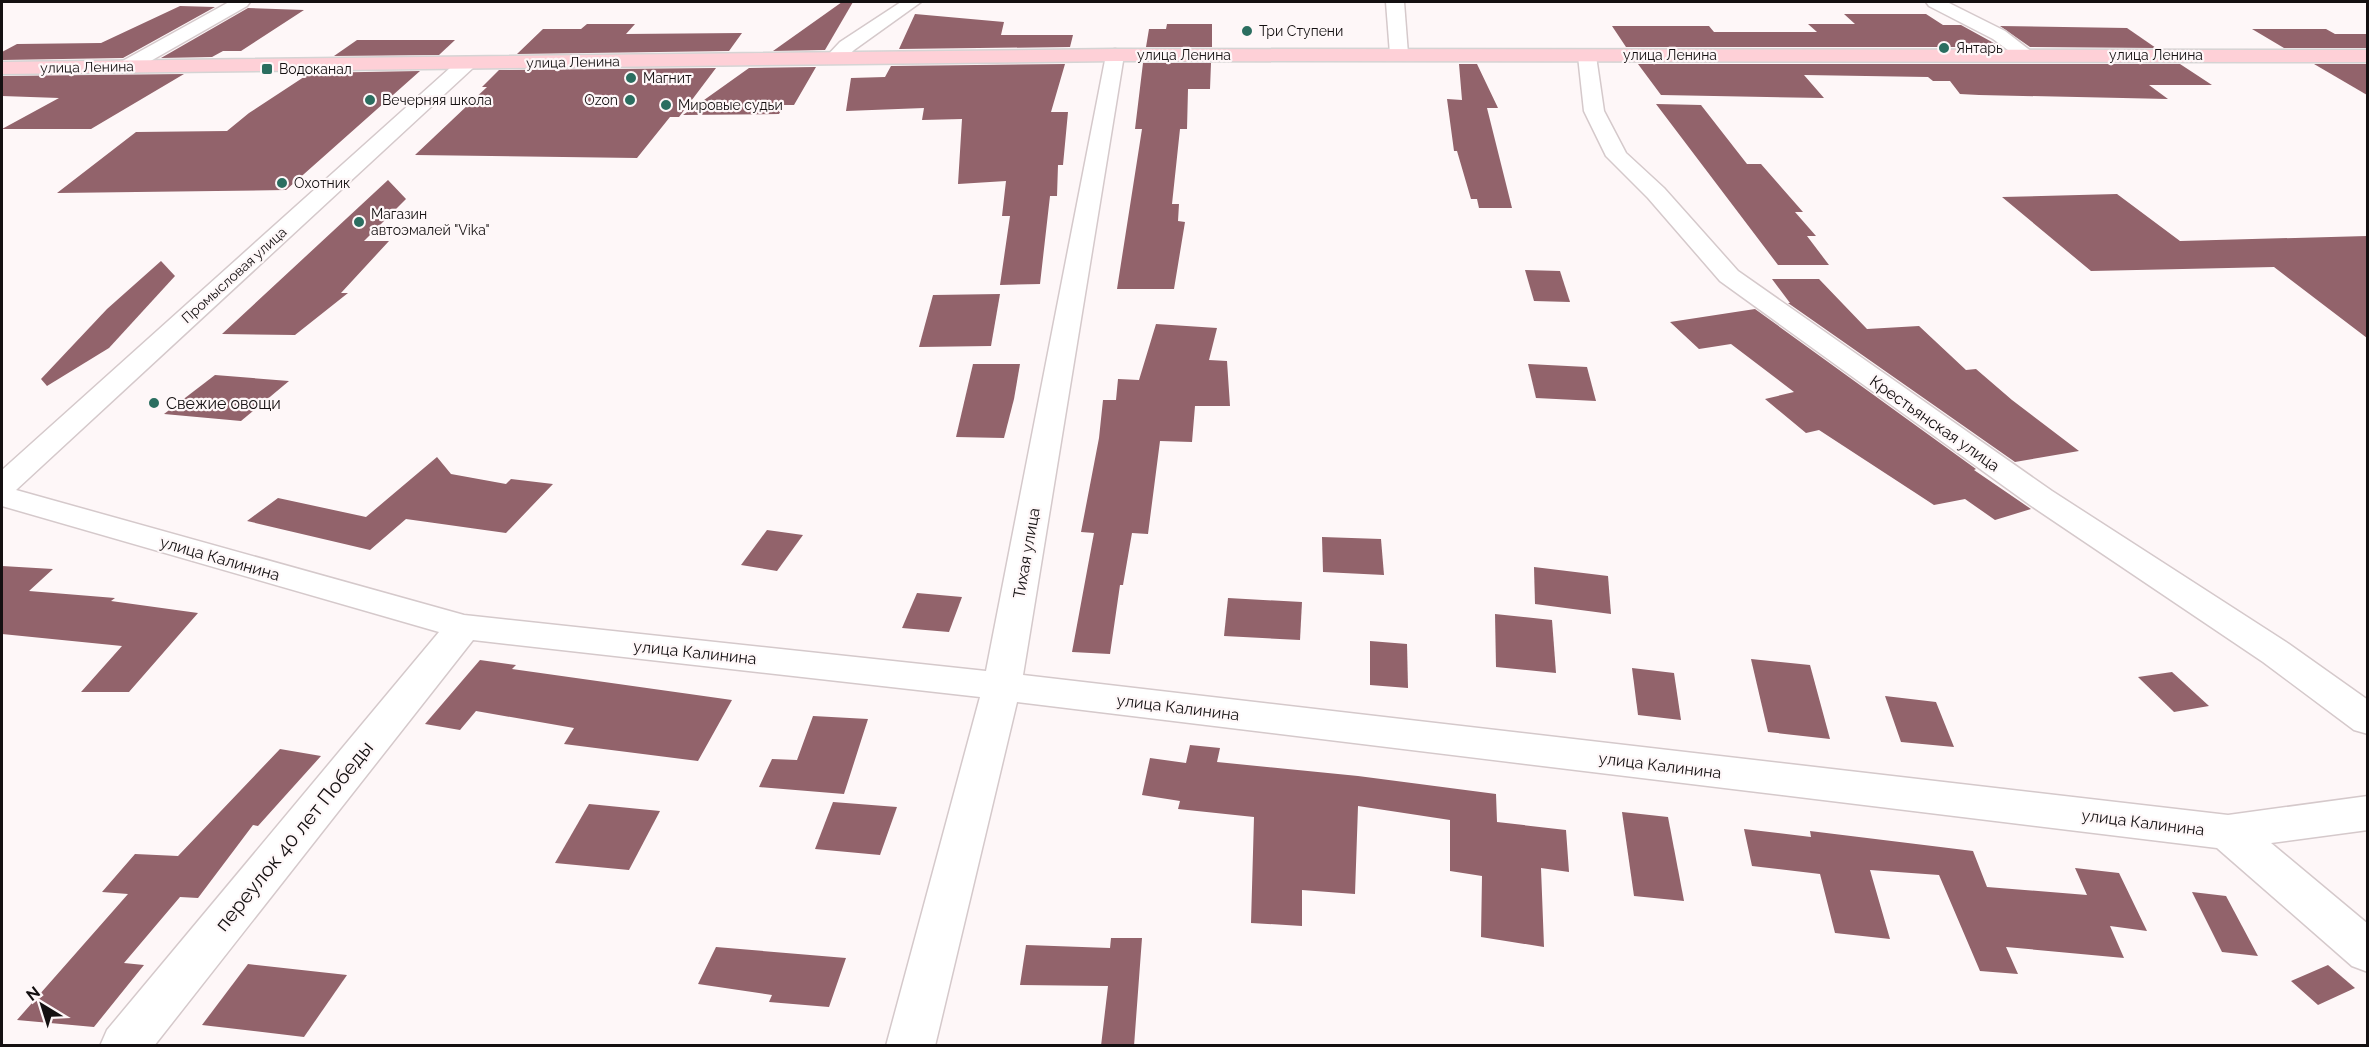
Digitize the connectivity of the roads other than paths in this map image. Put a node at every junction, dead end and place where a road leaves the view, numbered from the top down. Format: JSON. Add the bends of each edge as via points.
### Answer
{"nodes":[{"id":1,"x":241,"y":2,"type":"edge"},
{"id":2,"x":912,"y":2,"type":"edge"},
{"id":3,"x":1395,"y":2,"type":"edge"},
{"id":4,"x":1935,"y":2,"type":"edge"},
{"id":5,"x":1399,"y":54,"type":"junction"},
{"id":6,"x":1115,"y":55,"type":"junction"},
{"id":7,"x":2026,"y":55,"type":"junction"},
{"id":8,"x":1587,"y":56,"type":"junction"},
{"id":9,"x":2367,"y":56,"type":"edge"},
{"id":10,"x":833,"y":59,"type":"junction"},
{"id":11,"x":467,"y":63,"type":"junction"},
{"id":12,"x":126,"y":67,"type":"junction"},
{"id":13,"x":2,"y":68,"type":"edge"},
{"id":14,"x":2,"y":486,"type":"edge"},
{"id":15,"x":2,"y":496,"type":"edge"},
{"id":16,"x":464,"y":627,"type":"junction"},
{"id":17,"x":1002,"y":686,"type":"junction"},
{"id":18,"x":2367,"y":720,"type":"edge"},
{"id":19,"x":2367,"y":813,"type":"edge"},
{"id":20,"x":2228,"y":832,"type":"junction"},
{"id":21,"x":2367,"y":952,"type":"edge"},
{"id":22,"x":124,"y":1046,"type":"edge"},
{"id":23,"x":910,"y":1046,"type":"edge"}],
"edges":[{"from":1,"to":12,"type":"street"},
{"from":2,"to":10,"type":"street"},
{"from":3,"to":5,"type":"street"},
{"from":4,"to":7,"type":"street","via":[[1999,35]]},
{"from":5,"to":6,"type":"main road","name":"улица Ленина"},
{"from":5,"to":8,"type":"main road","name":"улица Ленина"},
{"from":6,"to":10,"type":"main road","name":"улица Ленина"},
{"from":6,"to":17,"type":"street","name":"Тихая улица"},
{"from":7,"to":8,"type":"main road","name":"улица Ленина"},
{"from":7,"to":9,"type":"main road","name":"улица Ленина"},
{"from":8,"to":18,"type":"street","name":"Крестьянская улица","via":[[1594,111],[1617,156],[1729,276],[2041,498],[2276,653]]},
{"from":10,"to":11,"type":"main road","name":"улица Ленина"},
{"from":11,"to":12,"type":"main road","name":"улица Ленина"},
{"from":11,"to":14,"type":"street","name":"Промысловая улица"},
{"from":12,"to":13,"type":"main road","name":"улица Ленина"},
{"from":15,"to":16,"type":"street","name":"улица Калинина"},
{"from":16,"to":17,"type":"street","name":"улица Калинина"},
{"from":16,"to":22,"type":"street","name":"переулок 40 лет Победы"},
{"from":17,"to":20,"type":"street","name":"улица Калинина"},
{"from":17,"to":23,"type":"street","name":"Тихая улица"},
{"from":19,"to":20,"type":"street","name":"улица Калинина"},
{"from":20,"to":21,"type":"street"}]}
